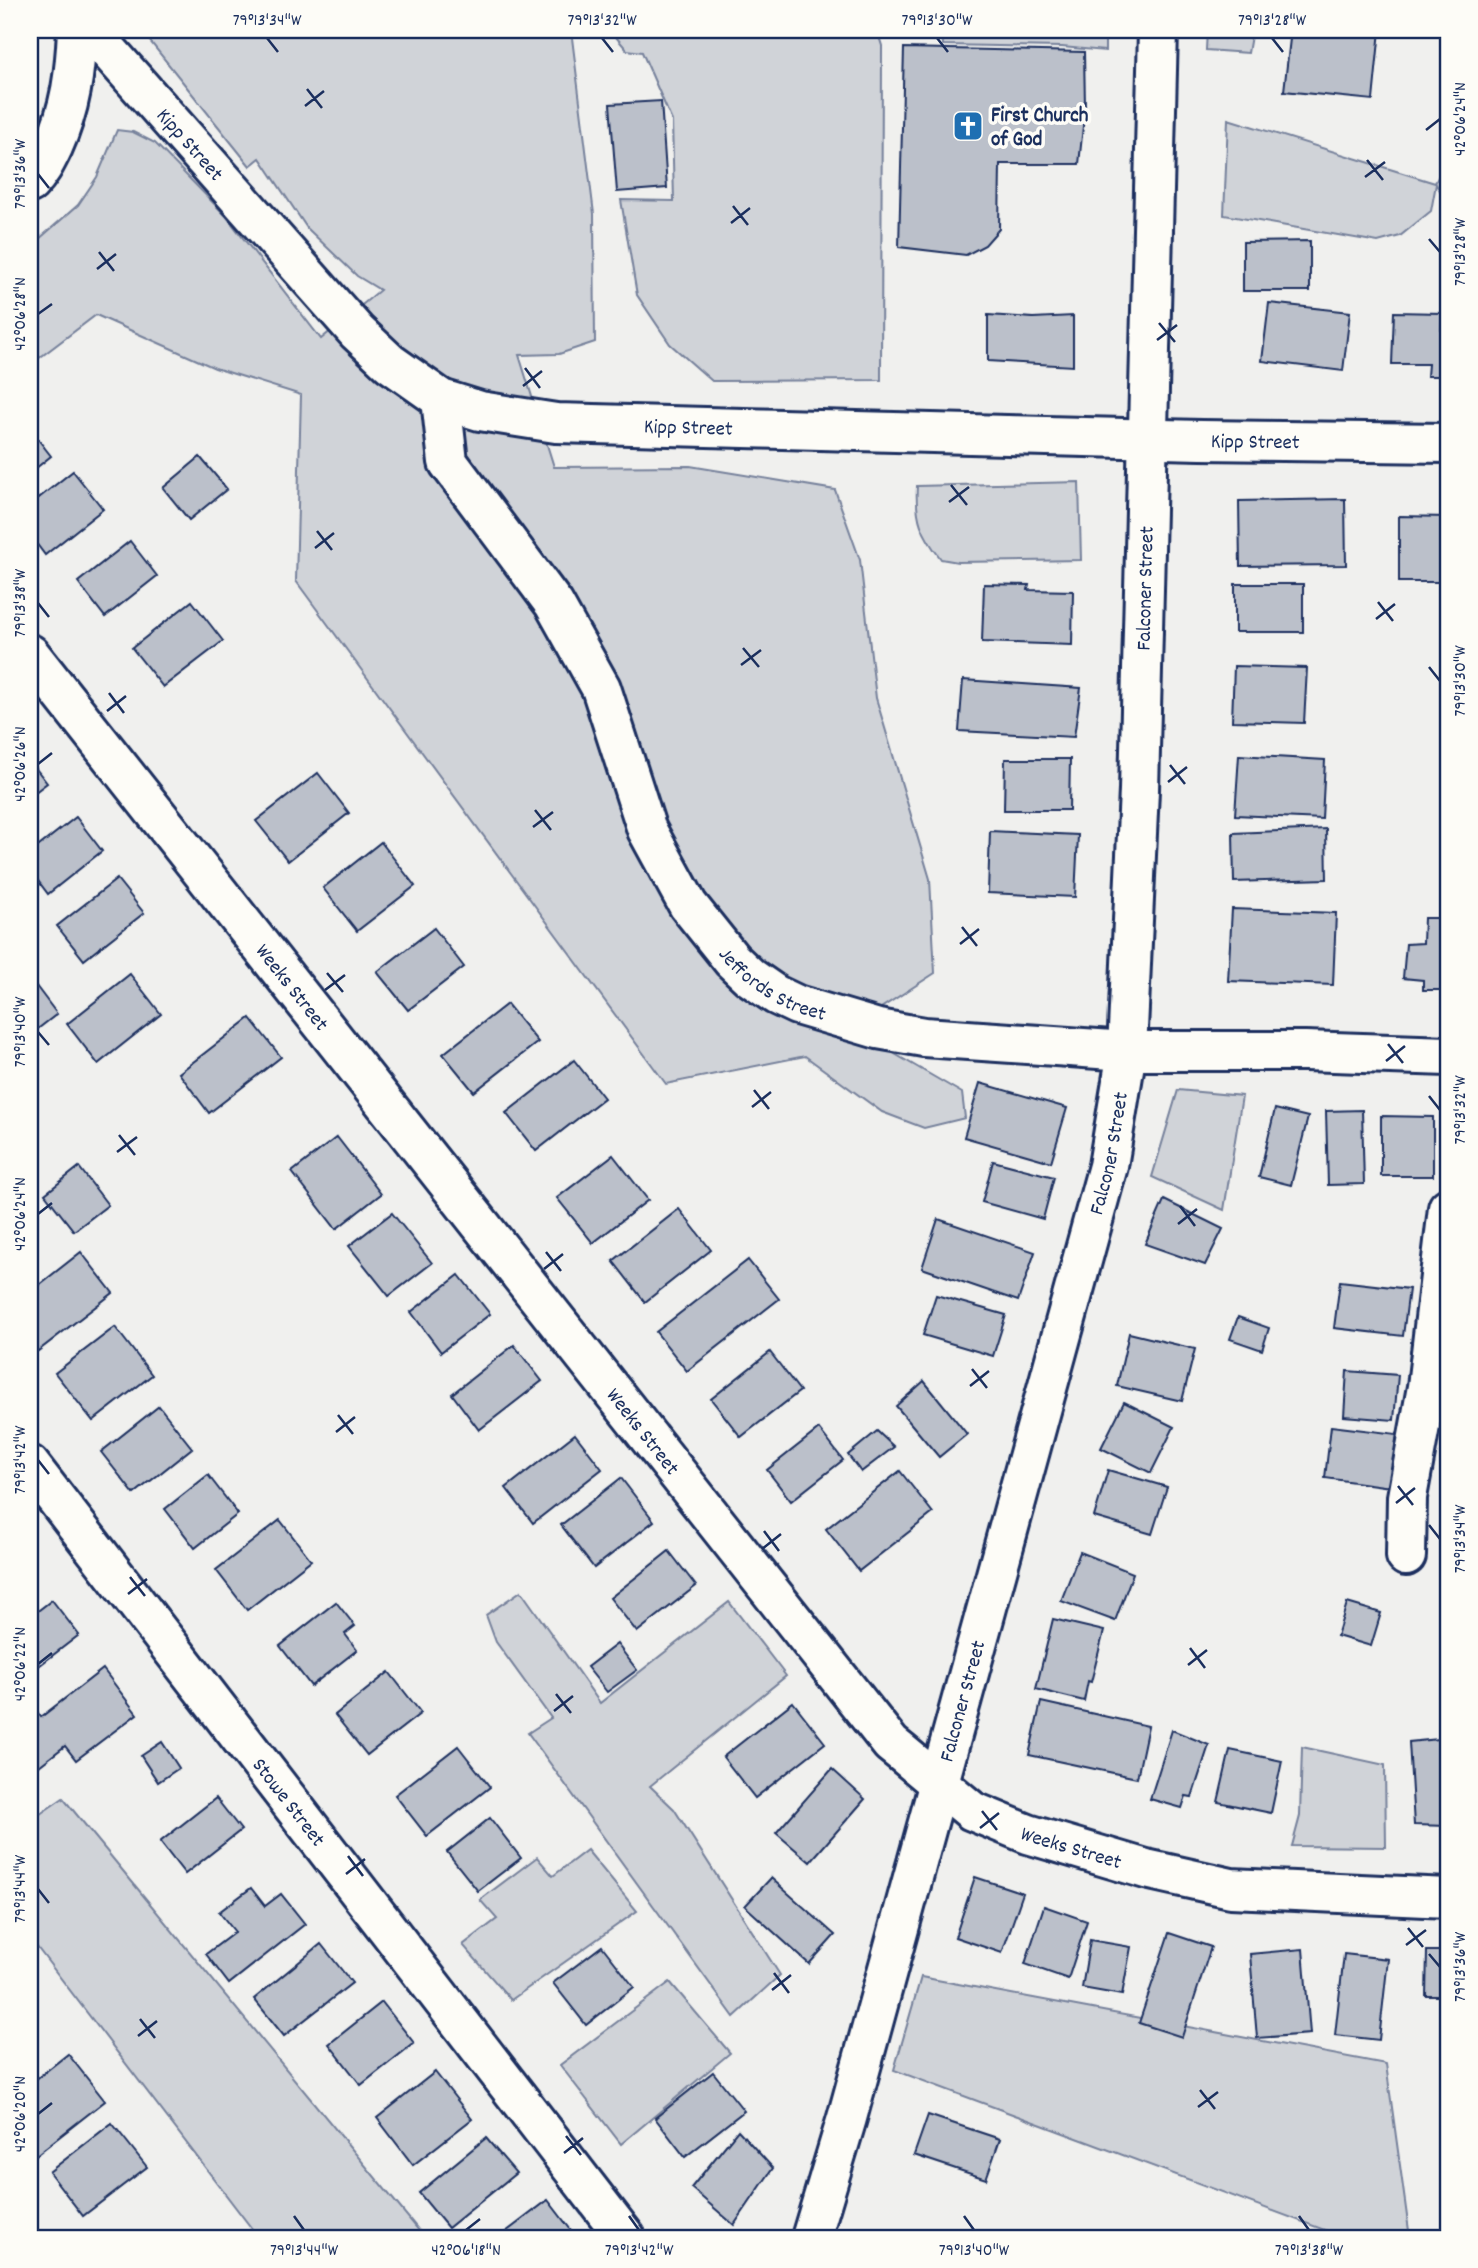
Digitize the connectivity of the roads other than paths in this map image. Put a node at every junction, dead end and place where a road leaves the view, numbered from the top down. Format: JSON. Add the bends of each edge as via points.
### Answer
{"nodes":[{"id":1,"x":77,"y":30,"type":"edge"},
{"id":2,"x":90,"y":30,"type":"edge"},
{"id":3,"x":1158,"y":30,"type":"edge"},
{"id":4,"x":30,"y":183,"type":"edge"},
{"id":5,"x":441,"y":399,"type":"junction"},
{"id":6,"x":1149,"y":438,"type":"junction"},
{"id":7,"x":1448,"y":443,"type":"edge"},
{"id":8,"x":30,"y":654,"type":"edge"},
{"id":9,"x":1127,"y":1051,"type":"junction"},
{"id":10,"x":1448,"y":1056,"type":"edge"},
{"id":11,"x":1448,"y":1208,"type":"edge"},
{"id":12,"x":30,"y":1465,"type":"edge"},
{"id":13,"x":1406,"y":1556,"type":"dead end"},
{"id":14,"x":937,"y":1784,"type":"junction"},
{"id":15,"x":1448,"y":1898,"type":"edge"},
{"id":16,"x":626,"y":2238,"type":"edge"},
{"id":17,"x":811,"y":2238,"type":"edge"}],
"edges":[{"from":1,"to":4,"type":"street","via":[[74,80],[65,120],[41,173]]},
{"from":2,"to":5,"type":"street","name":"Kipp Street","via":[[357,332],[390,363]]},
{"from":3,"to":6,"type":"street","name":"Falconer Street"},
{"from":5,"to":6,"type":"street","name":"Kipp Street","via":[[480,411],[556,423]]},
{"from":5,"to":9,"type":"street","name":"Jeffords Street","via":[[448,462],[561,616],[601,688],[647,830],[688,905],[732,960],[759,983],[797,1005],[878,1029],[924,1037]]},
{"from":6,"to":7,"type":"street","name":"Kipp Street"},
{"from":6,"to":9,"type":"street","name":"Falconer Street"},
{"from":8,"to":14,"type":"street","name":"Weeks Street","via":[[891,1744]]},
{"from":9,"to":10,"type":"street","name":"Jeffords Street"},
{"from":9,"to":14,"type":"street","name":"Falconer Street","via":[[1108,1166]]},
{"from":11,"to":13,"type":"street","via":[[1427,1387],[1407,1497]]},
{"from":12,"to":16,"type":"street","name":"Stowe Street"},
{"from":14,"to":15,"type":"street","name":"Weeks Street","via":[[972,1811],[1028,1834],[1165,1874],[1239,1889]]},
{"from":14,"to":17,"type":"street","name":"Falconer Street"}]}
